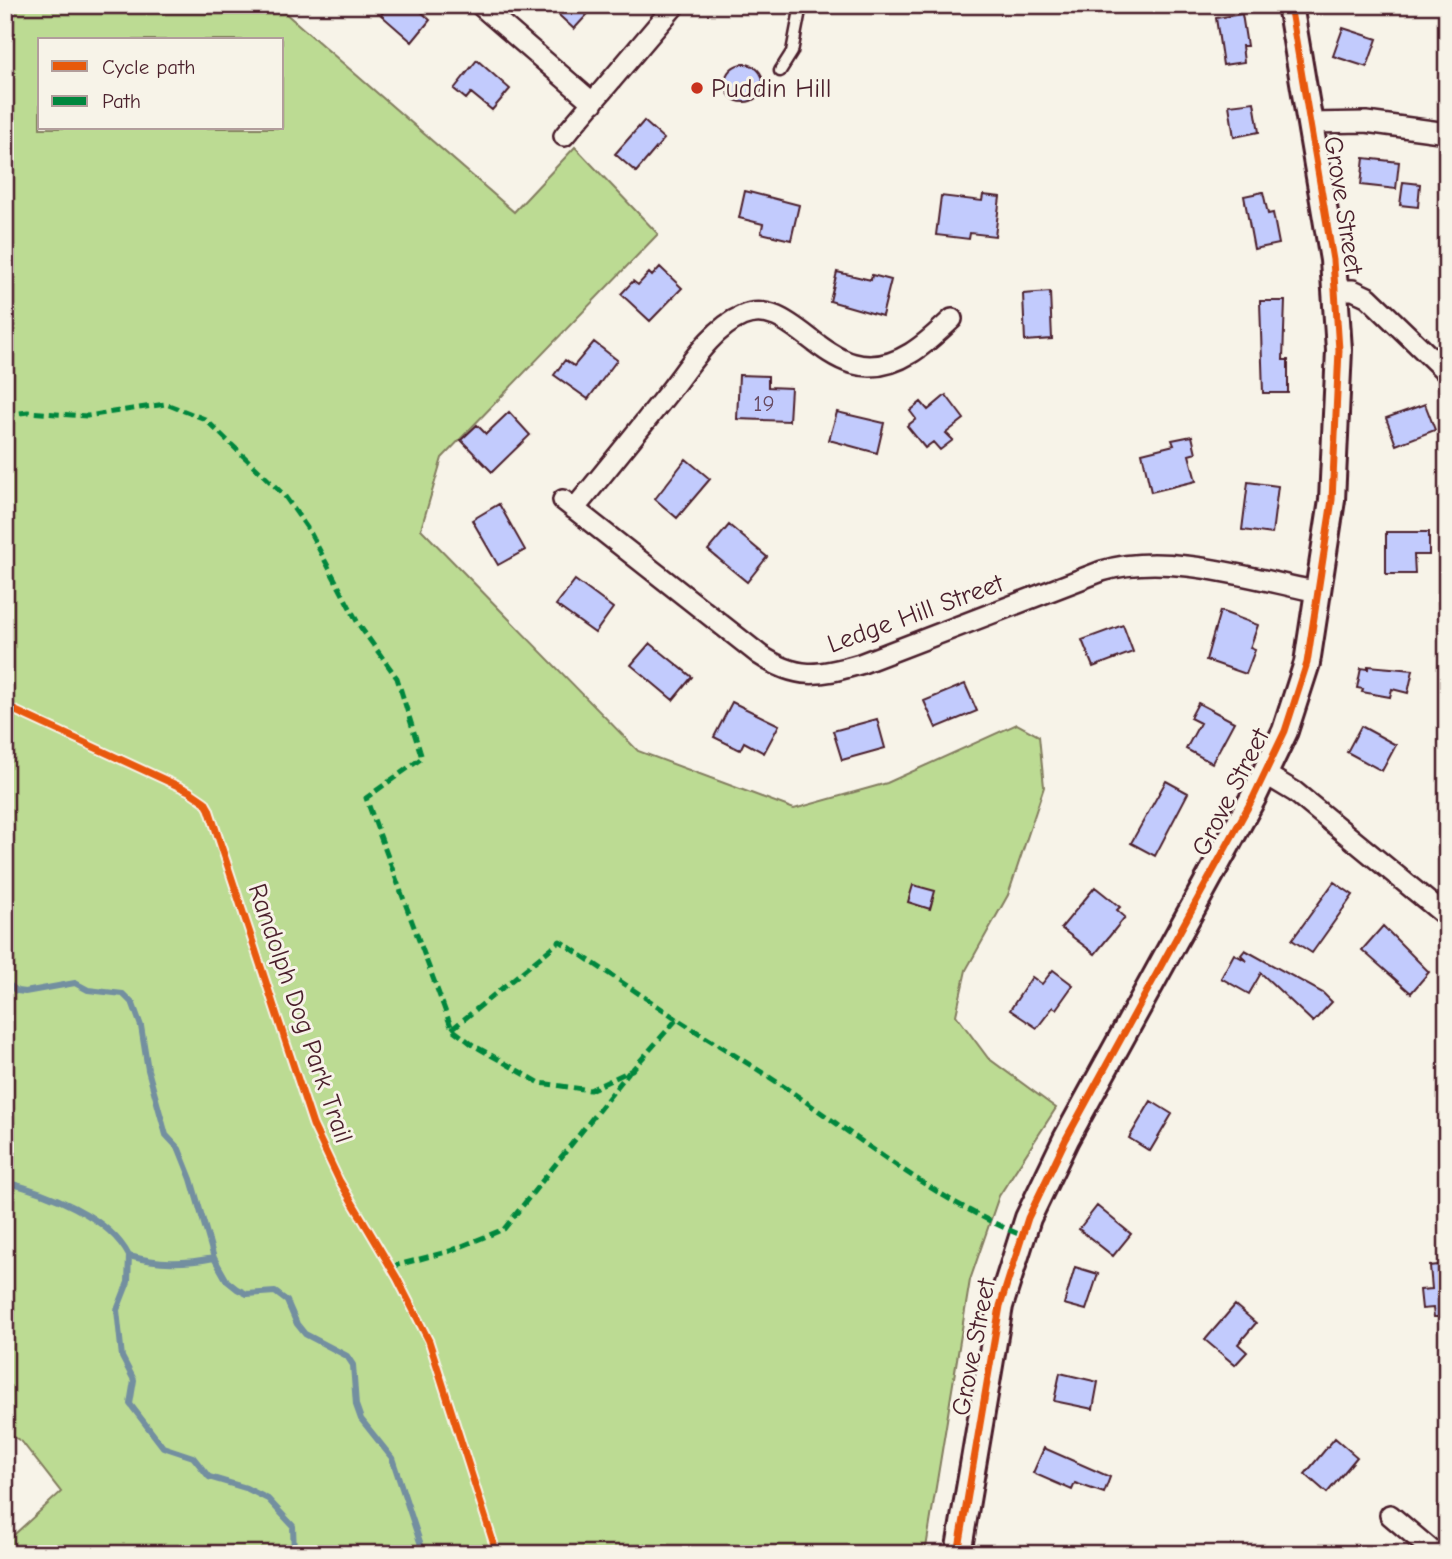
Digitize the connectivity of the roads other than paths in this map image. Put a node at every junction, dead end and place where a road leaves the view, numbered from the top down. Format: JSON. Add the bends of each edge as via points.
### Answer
{"nodes":[{"id":1,"x":480,"y":5,"type":"edge"},
{"id":2,"x":676,"y":5,"type":"edge"},
{"id":3,"x":801,"y":5,"type":"edge"},
{"id":4,"x":1290,"y":5,"type":"edge"},
{"id":5,"x":780,"y":71,"type":"dead end"},
{"id":6,"x":593,"y":103,"type":"junction"},
{"id":7,"x":1309,"y":123,"type":"junction"},
{"id":8,"x":1447,"y":133,"type":"edge"},
{"id":9,"x":564,"y":136,"type":"dead end"},
{"id":10,"x":1337,"y":290,"type":"junction"},
{"id":11,"x":952,"y":319,"type":"dead end"},
{"id":12,"x":1447,"y":373,"type":"edge"},
{"id":13,"x":1319,"y":592,"type":"junction"},
{"id":14,"x":1265,"y":774,"type":"junction"},
{"id":15,"x":1447,"y":917,"type":"edge"},
{"id":16,"x":1390,"y":1516,"type":"dead end"},
{"id":17,"x":958,"y":1554,"type":"edge"},
{"id":18,"x":1436,"y":1554,"type":"edge"}],
"edges":[{"from":1,"to":6,"type":"street"},
{"from":2,"to":6,"type":"street"},
{"from":3,"to":5,"type":"lane","via":[[792,52]]},
{"from":4,"to":7,"type":"street","name":"Grove Street"},
{"from":6,"to":9,"type":"street"},
{"from":7,"to":8,"type":"street","via":[[1366,122]]},
{"from":7,"to":10,"type":"street","name":"Grove Street"},
{"from":10,"to":12,"type":"street","via":[[1353,290],[1372,300]]},
{"from":10,"to":13,"type":"street","name":"Grove Street","via":[[1336,450]]},
{"from":11,"to":13,"type":"street","name":"Ledge Hill Street","via":[[910,354],[862,367],[841,360],[776,317],[743,316],[702,350],[568,505],[760,655],[800,674],[860,664],[1102,571],[1133,564],[1179,566]]},
{"from":13,"to":14,"type":"street","name":"Grove Street","via":[[1300,688]]},
{"from":14,"to":15,"type":"street","via":[[1295,792]]},
{"from":14,"to":17,"type":"street","name":"Grove Street","via":[[1066,1139],[1028,1218],[1000,1306]]},
{"from":16,"to":18,"type":"street"}]}
